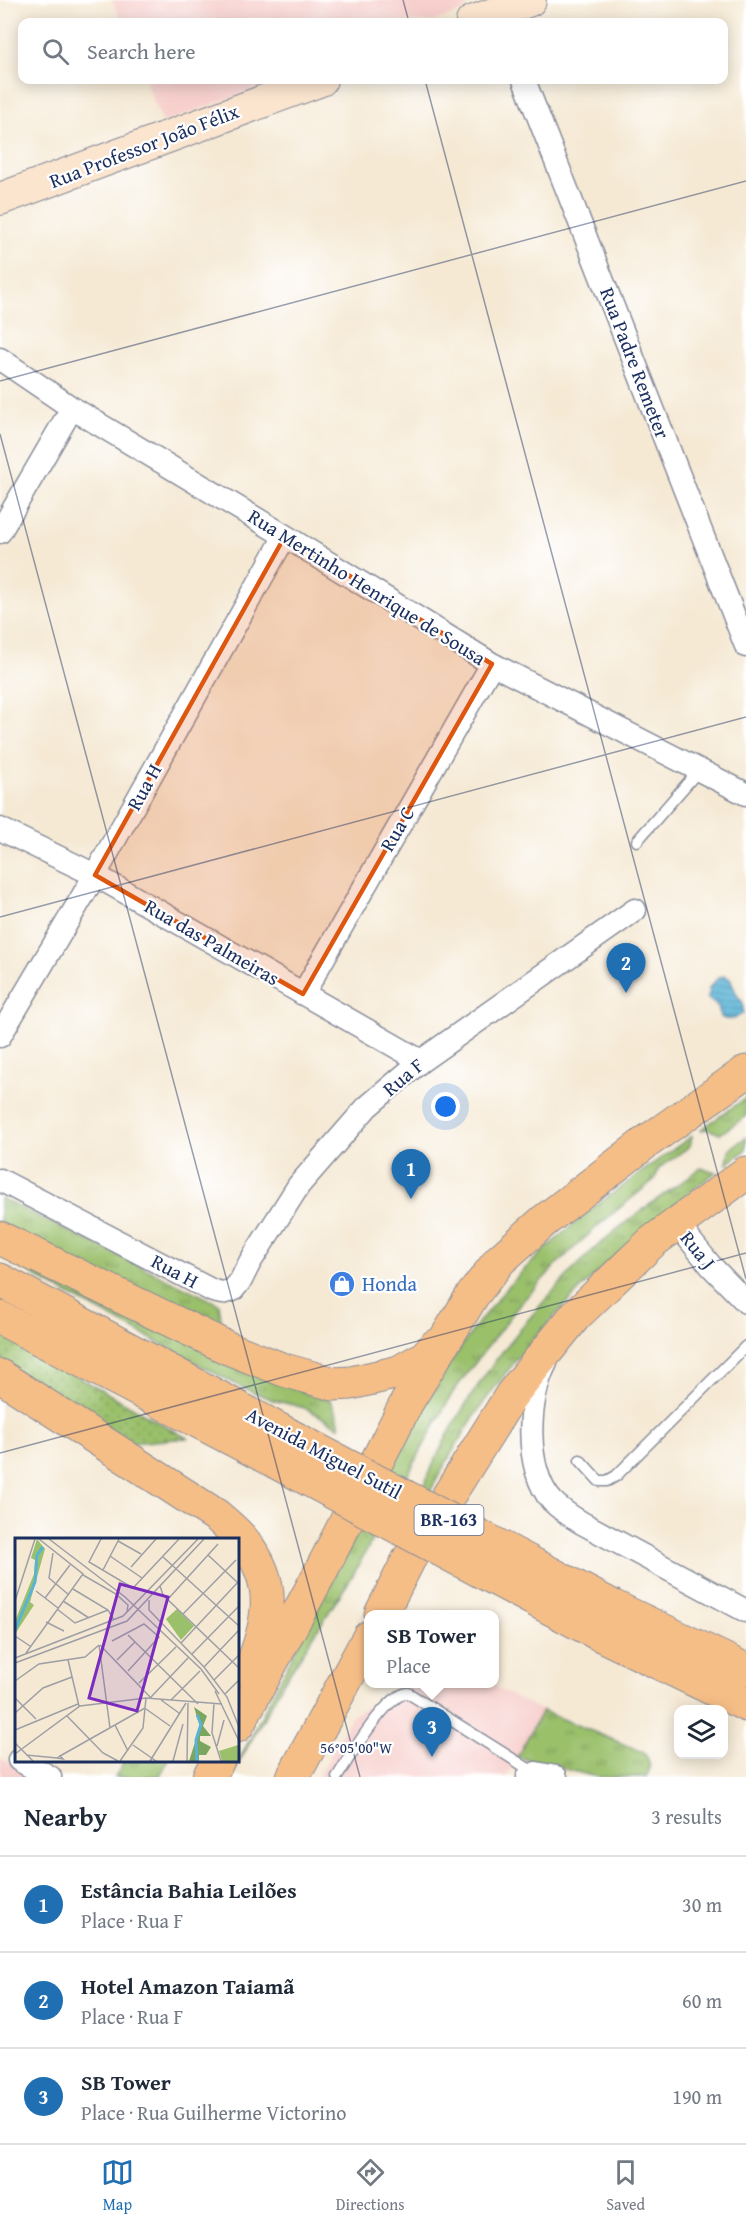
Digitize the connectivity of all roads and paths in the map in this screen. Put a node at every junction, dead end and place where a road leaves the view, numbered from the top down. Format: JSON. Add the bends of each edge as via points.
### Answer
{"nodes":[{"id":1,"x":530,"y":0,"type":"edge"},
{"id":2,"x":491,"y":14,"type":"edge"},
{"id":3,"x":310,"y":84,"type":"edge"},
{"id":4,"x":526,"y":84,"type":"edge"},
{"id":5,"x":0,"y":199,"type":"edge"},
{"id":6,"x":0,"y":359,"type":"edge"},
{"id":7,"x":72,"y":408,"type":"junction"},
{"id":8,"x":0,"y":532,"type":"edge"},
{"id":9,"x":285,"y":536,"type":"junction"},
{"id":10,"x":746,"y":646,"type":"edge"},
{"id":11,"x":492,"y":664,"type":"junction"},
{"id":12,"x":699,"y":770,"type":"junction"},
{"id":13,"x":746,"y":794,"type":"edge"},
{"id":14,"x":0,"y":829,"type":"edge"},
{"id":15,"x":638,"y":841,"type":"dead end"},
{"id":16,"x":95,"y":875,"type":"junction"},
{"id":17,"x":635,"y":910,"type":"dead end"},
{"id":18,"x":303,"y":994,"type":"junction"},
{"id":19,"x":0,"y":1036,"type":"edge"},
{"id":20,"x":421,"y":1061,"type":"junction"},
{"id":21,"x":746,"y":1072,"type":"edge"},
{"id":22,"x":746,"y":1173,"type":"edge"},
{"id":23,"x":0,"y":1180,"type":"edge"},
{"id":24,"x":677,"y":1224,"type":"junction"},
{"id":25,"x":0,"y":1238,"type":"edge"},
{"id":26,"x":0,"y":1280,"type":"edge"},
{"id":27,"x":222,"y":1293,"type":"joint"},
{"id":28,"x":746,"y":1302,"type":"edge"},
{"id":29,"x":575,"y":1316,"type":"junction"},
{"id":30,"x":0,"y":1318,"type":"edge"},
{"id":31,"x":447,"y":1335,"type":"junction"},
{"id":32,"x":746,"y":1346,"type":"edge"},
{"id":33,"x":0,"y":1376,"type":"edge"},
{"id":34,"x":281,"y":1448,"type":"junction"},
{"id":35,"x":580,"y":1460,"type":"dead end"},
{"id":36,"x":383,"y":1610,"type":"edge"},
{"id":37,"x":746,"y":1611,"type":"edge"},
{"id":38,"x":604,"y":1620,"type":"junction"},
{"id":39,"x":364,"y":1646,"type":"edge"},
{"id":40,"x":746,"y":1670,"type":"edge"},
{"id":41,"x":238,"y":1703,"type":"edge"},
{"id":42,"x":746,"y":1705,"type":"edge"},
{"id":43,"x":238,"y":1724,"type":"edge"},
{"id":44,"x":0,"y":1750,"type":"edge"},
{"id":45,"x":15,"y":1758,"type":"edge"},
{"id":46,"x":22,"y":1762,"type":"edge"},
{"id":47,"x":540,"y":1776,"type":"edge"},
{"id":48,"x":50,"y":1777,"type":"edge"},
{"id":49,"x":293,"y":1777,"type":"edge"},
{"id":50,"x":337,"y":1777,"type":"edge"}],
"edges":[{"from":1,"to":2,"type":"street"},
{"from":3,"to":5,"type":"street","name":"Rua Professor João Félix"},
{"from":4,"to":10,"type":"street","name":"Rua Padre Remeter"},
{"from":6,"to":7,"type":"street","name":"Rua Mertinho Henrique de Sousa"},
{"from":7,"to":8,"type":"street"},
{"from":7,"to":9,"type":"street","name":"Rua Mertinho Henrique de Sousa"},
{"from":9,"to":11,"type":"street","name":"Rua Mertinho Henrique de Sousa"},
{"from":9,"to":16,"type":"street","name":"Rua H"},
{"from":11,"to":12,"type":"street","name":"Rua Mertinho Henrique de Sousa"},
{"from":11,"to":18,"type":"street","name":"Rua C"},
{"from":12,"to":13,"type":"street","name":"Rua Mertinho Henrique de Sousa"},
{"from":12,"to":15,"type":"lane"},
{"from":14,"to":16,"type":"street","name":"Rua das Palmeiras"},
{"from":16,"to":18,"type":"street","name":"Rua das Palmeiras"},
{"from":16,"to":19,"type":"street","name":"Rua H"},
{"from":17,"to":20,"type":"street","name":"Rua F"},
{"from":18,"to":20,"type":"street","name":"Rua das Palmeiras"},
{"from":20,"to":27,"type":"street","name":"Rua F","via":[[367,1107],[299,1185],[241,1280],[232,1290]]},
{"from":21,"to":31,"type":"main road","via":[[544,1221],[500,1260]]},
{"from":22,"to":24,"type":"main road"},
{"from":23,"to":27,"type":"street","name":"Rua H"},
{"from":24,"to":28,"type":"street","name":"Rua J"},
{"from":24,"to":29,"type":"main road","via":[[652,1242]]},
{"from":25,"to":31,"type":"main road","via":[[228,1348],[334,1384],[399,1372],[424,1358]]},
{"from":26,"to":34,"type":"main road","name":"Avenida Miguel Sutil","number":"BR-163"},
{"from":29,"to":36,"type":"main road","via":[[512,1394],[410,1559]]},
{"from":29,"to":37,"type":"street","via":[[543,1368],[531,1412],[538,1475],[551,1500],[582,1523]]},
{"from":30,"to":34,"type":"main road","name":"Avenida Miguel Sutil","number":"BR-163"},
{"from":31,"to":43,"type":"main road","via":[[406,1402]]},
{"from":32,"to":35,"type":"lane","via":[[616,1476],[599,1481]]},
{"from":33,"to":41,"type":"main road","via":[[217,1516],[244,1540],[256,1559],[269,1602],[264,1629]]},
{"from":34,"to":38,"type":"main road","name":"Avenida Miguel Sutil","number":"BR-163","bridge":true},
{"from":38,"to":40,"type":"main road","name":"Avenida Miguel Sutil","number":"BR-163"},
{"from":38,"to":42,"type":"main road","name":"Avenida Miguel Sutil","number":"BR-163"},
{"from":39,"to":49,"type":"main road"},
{"from":44,"to":45,"type":"street"},
{"from":46,"to":48,"type":"street"},
{"from":47,"to":50,"type":"lane","via":[[404,1692],[392,1699]]}]}
